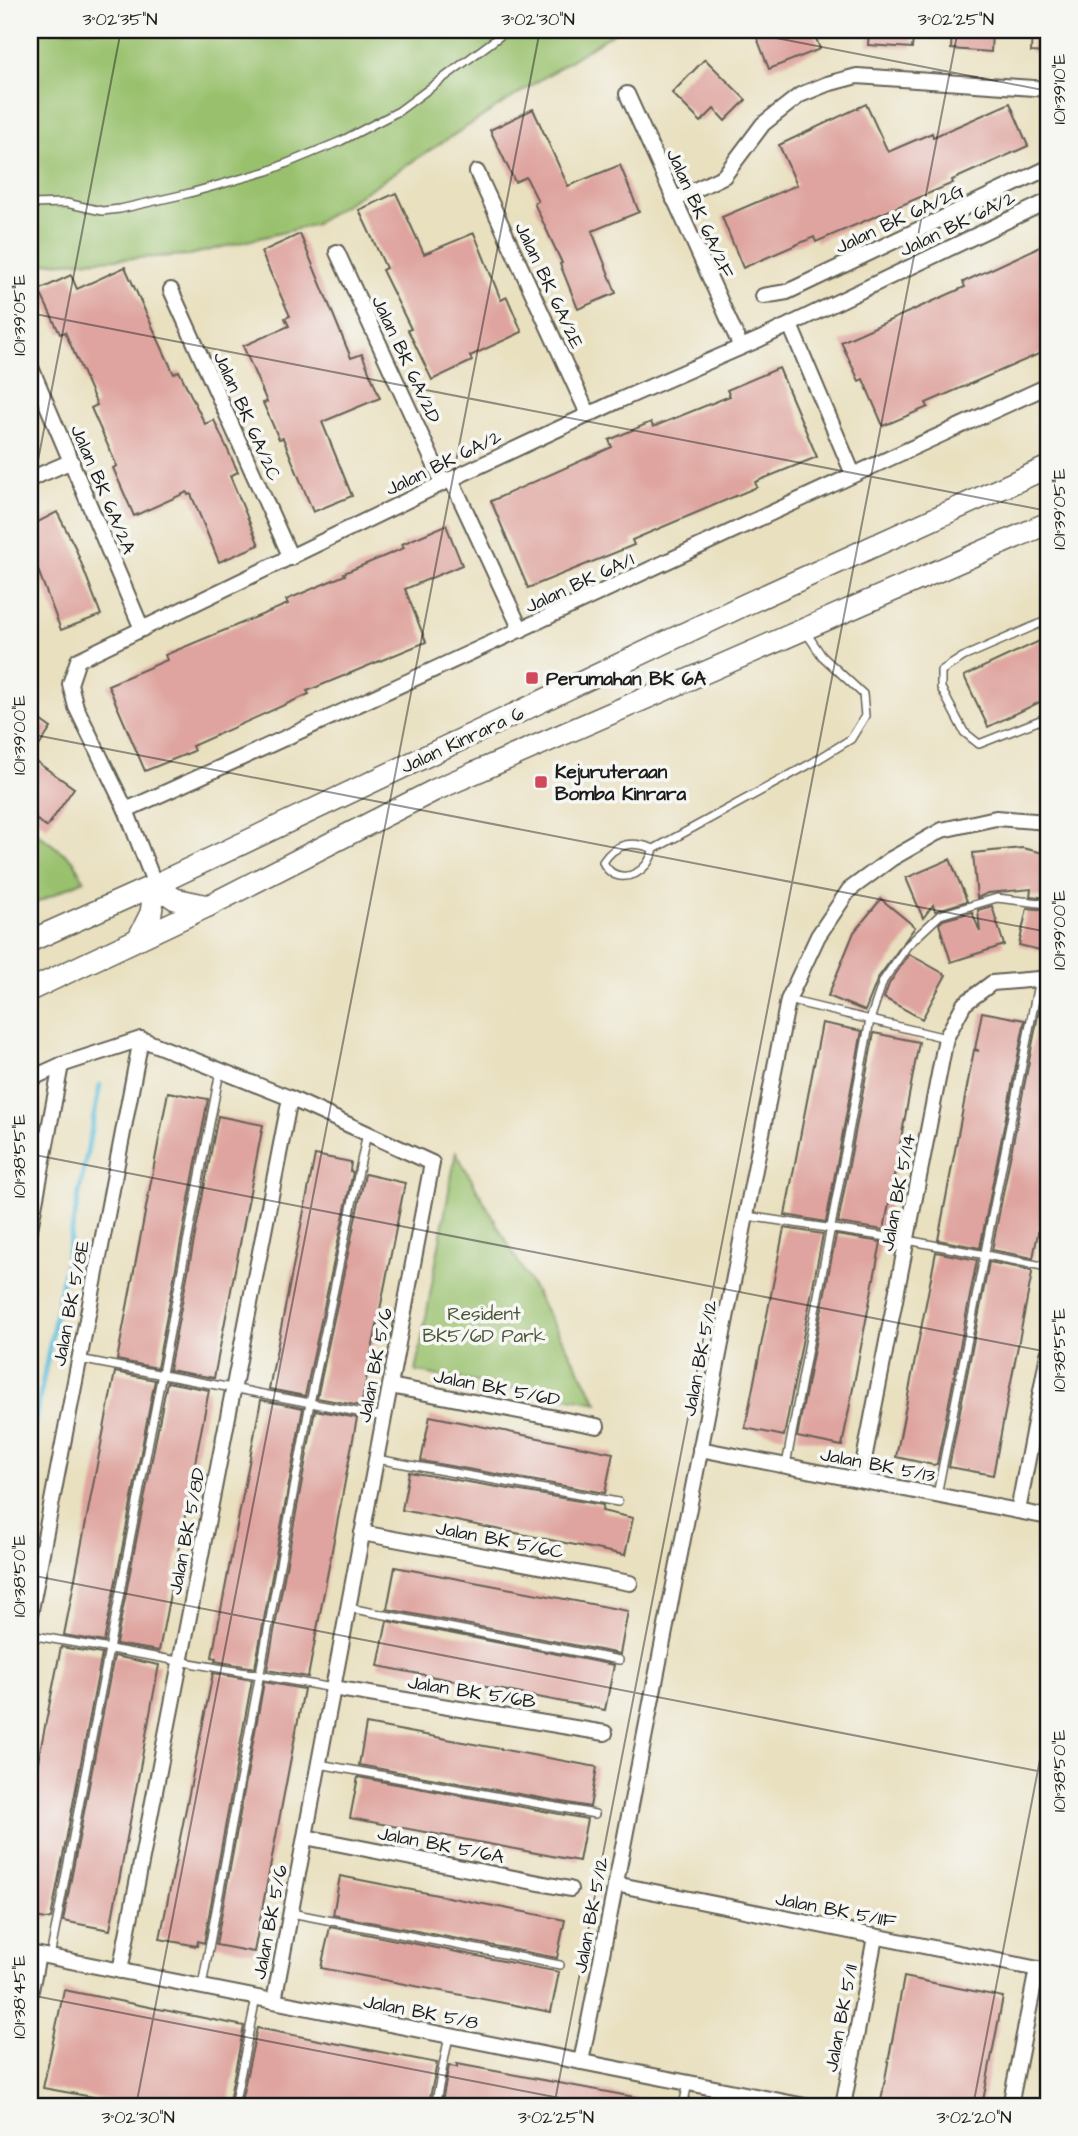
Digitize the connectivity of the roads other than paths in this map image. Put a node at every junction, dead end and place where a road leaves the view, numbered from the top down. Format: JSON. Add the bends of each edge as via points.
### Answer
{"nodes":[{"id":1,"x":508,"y":30,"type":"edge"},
{"id":2,"x":1048,"y":89,"type":"edge"},
{"id":3,"x":627,"y":94,"type":"dead end"},
{"id":4,"x":1048,"y":168,"type":"edge"},
{"id":5,"x":477,"y":172,"type":"dead end"},
{"id":6,"x":674,"y":200,"type":"junction"},
{"id":7,"x":1048,"y":201,"type":"edge"},
{"id":8,"x":30,"y":204,"type":"edge"},
{"id":9,"x":337,"y":252,"type":"dead end"},
{"id":10,"x":171,"y":290,"type":"dead end"},
{"id":11,"x":763,"y":296,"type":"dead end"},
{"id":12,"x":790,"y":325,"type":"junction"},
{"id":13,"x":741,"y":348,"type":"junction"},
{"id":14,"x":30,"y":365,"type":"edge"},
{"id":15,"x":1048,"y":386,"type":"edge"},
{"id":16,"x":588,"y":414,"type":"junction"},
{"id":17,"x":72,"y":461,"type":"junction"},
{"id":18,"x":1048,"y":467,"type":"edge"},
{"id":19,"x":853,"y":474,"type":"junction"},
{"id":20,"x":30,"y":479,"type":"edge"},
{"id":21,"x":447,"y":481,"type":"junction"},
{"id":22,"x":1048,"y":523,"type":"edge"},
{"id":23,"x":290,"y":558,"type":"junction"},
{"id":24,"x":1048,"y":620,"type":"edge"},
{"id":25,"x":142,"y":629,"type":"junction"},
{"id":26,"x":522,"y":630,"type":"junction"},
{"id":27,"x":804,"y":631,"type":"junction"},
{"id":28,"x":1048,"y":717,"type":"edge"},
{"id":29,"x":126,"y":810,"type":"junction"},
{"id":30,"x":1048,"y":822,"type":"edge"},
{"id":31,"x":654,"y":849,"type":"junction"},
{"id":32,"x":155,"y":884,"type":"junction"},
{"id":33,"x":1048,"y":904,"type":"edge"},
{"id":34,"x":208,"y":906,"type":"junction"},
{"id":35,"x":138,"y":939,"type":"junction"},
{"id":36,"x":30,"y":941,"type":"edge"},
{"id":37,"x":1043,"y":980,"type":"edge"},
{"id":38,"x":30,"y":990,"type":"edge"},
{"id":39,"x":788,"y":1000,"type":"junction"},
{"id":40,"x":870,"y":1020,"type":"junction"},
{"id":41,"x":946,"y":1038,"type":"junction"},
{"id":42,"x":141,"y":1039,"type":"junction"},
{"id":43,"x":61,"y":1065,"type":"junction"},
{"id":44,"x":220,"y":1071,"type":"junction"},
{"id":45,"x":30,"y":1079,"type":"edge"},
{"id":46,"x":289,"y":1098,"type":"junction"},
{"id":47,"x":367,"y":1133,"type":"junction"},
{"id":48,"x":747,"y":1216,"type":"junction"},
{"id":49,"x":30,"y":1229,"type":"edge"},
{"id":50,"x":829,"y":1229,"type":"junction"},
{"id":51,"x":907,"y":1240,"type":"junction"},
{"id":52,"x":983,"y":1254,"type":"junction"},
{"id":53,"x":1048,"y":1267,"type":"edge"},
{"id":54,"x":1048,"y":1354,"type":"edge"},
{"id":55,"x":79,"y":1359,"type":"junction"},
{"id":56,"x":162,"y":1375,"type":"junction"},
{"id":57,"x":390,"y":1385,"type":"junction"},
{"id":58,"x":233,"y":1389,"type":"junction"},
{"id":59,"x":310,"y":1403,"type":"junction"},
{"id":60,"x":384,"y":1417,"type":"junction"},
{"id":61,"x":597,"y":1426,"type":"dead end"},
{"id":62,"x":700,"y":1449,"type":"junction"},
{"id":63,"x":376,"y":1460,"type":"junction"},
{"id":64,"x":785,"y":1466,"type":"junction"},
{"id":65,"x":860,"y":1480,"type":"junction"},
{"id":66,"x":937,"y":1495,"type":"junction"},
{"id":67,"x":618,"y":1502,"type":"dead end"},
{"id":68,"x":1018,"y":1511,"type":"junction"},
{"id":69,"x":1048,"y":1517,"type":"edge"},
{"id":70,"x":362,"y":1533,"type":"junction"},
{"id":71,"x":631,"y":1583,"type":"dead end"},
{"id":72,"x":348,"y":1608,"type":"junction"},
{"id":73,"x":30,"y":1615,"type":"edge"},
{"id":74,"x":30,"y":1635,"type":"edge"},
{"id":75,"x":110,"y":1649,"type":"junction"},
{"id":76,"x":619,"y":1660,"type":"dead end"},
{"id":77,"x":180,"y":1661,"type":"junction"},
{"id":78,"x":259,"y":1675,"type":"junction"},
{"id":79,"x":333,"y":1688,"type":"junction"},
{"id":80,"x":605,"y":1732,"type":"dead end"},
{"id":81,"x":318,"y":1764,"type":"junction"},
{"id":82,"x":595,"y":1814,"type":"dead end"},
{"id":83,"x":305,"y":1837,"type":"junction"},
{"id":84,"x":615,"y":1884,"type":"junction"},
{"id":85,"x":569,"y":1889,"type":"dead end"},
{"id":86,"x":290,"y":1913,"type":"junction"},
{"id":87,"x":875,"y":1937,"type":"junction"},
{"id":88,"x":39,"y":1955,"type":"edge"},
{"id":89,"x":560,"y":1965,"type":"dead end"},
{"id":90,"x":1043,"y":1970,"type":"edge"},
{"id":91,"x":120,"y":1971,"type":"junction"},
{"id":92,"x":202,"y":1987,"type":"junction"},
{"id":93,"x":30,"y":1995,"type":"edge"},
{"id":94,"x":256,"y":1998,"type":"junction"},
{"id":95,"x":274,"y":2001,"type":"junction"},
{"id":96,"x":449,"y":2036,"type":"junction"},
{"id":97,"x":581,"y":2062,"type":"junction"},
{"id":98,"x":688,"y":2083,"type":"junction"},
{"id":99,"x":234,"y":2106,"type":"edge"},
{"id":100,"x":435,"y":2106,"type":"edge"},
{"id":101,"x":683,"y":2106,"type":"edge"},
{"id":102,"x":805,"y":2106,"type":"edge"},
{"id":103,"x":843,"y":2106,"type":"edge"},
{"id":104,"x":1010,"y":2106,"type":"edge"}],
"edges":[{"from":1,"to":8,"type":"lane","via":[[400,111],[268,172],[120,209]]},
{"from":2,"to":6,"type":"street","via":[[844,78],[800,95],[763,124],[724,176]]},
{"from":3,"to":6,"type":"street","name":"Jalan BK 6A/2F"},
{"from":4,"to":11,"type":"street","name":"Jalan BK 6A/2G","via":[[787,292]]},
{"from":5,"to":16,"type":"street","name":"Jalan BK 6A/2E"},
{"from":6,"to":13,"type":"street","name":"Jalan BK 6A/2F"},
{"from":7,"to":12,"type":"street","name":"Jalan BK 6A/2"},
{"from":9,"to":21,"type":"street","name":"Jalan BK 6A/2D"},
{"from":10,"to":23,"type":"street","name":"Jalan BK 6A/2C"},
{"from":12,"to":13,"type":"street","name":"Jalan BK 6A/2"},
{"from":12,"to":19,"type":"street"},
{"from":13,"to":16,"type":"street","name":"Jalan BK 6A/2"},
{"from":14,"to":17,"type":"street","name":"Jalan BK 6A/2A"},
{"from":15,"to":19,"type":"street","name":"Jalan BK 6A/1"},
{"from":16,"to":21,"type":"street","name":"Jalan BK 6A/2"},
{"from":17,"to":20,"type":"street"},
{"from":17,"to":25,"type":"street","name":"Jalan BK 6A/2A"},
{"from":18,"to":32,"type":"main road","name":"Jalan Kinrara 6","via":[[730,611]]},
{"from":19,"to":26,"type":"street","name":"Jalan BK 6A/1"},
{"from":21,"to":23,"type":"street","name":"Jalan BK 6A/2"},
{"from":21,"to":26,"type":"street","name":"Jalan BK 6A/2D"},
{"from":22,"to":27,"type":"main road","name":"Jalan Kinrara 6"},
{"from":23,"to":25,"type":"street","name":"Jalan BK 6A/2"},
{"from":24,"to":28,"type":"lane","via":[[963,657],[941,671],[941,688],[964,732],[979,744]]},
{"from":25,"to":29,"type":"street","name":"Jalan BK 6A/2","via":[[78,660],[70,684],[76,707]]},
{"from":26,"to":29,"type":"street","name":"Jalan BK 6A/1"},
{"from":27,"to":31,"type":"lane","via":[[822,656],[863,694],[865,716],[851,739]]},
{"from":27,"to":34,"type":"main road","name":"Jalan Kinrara 6","via":[[435,790]]},
{"from":29,"to":32,"type":"street","name":"Jalan BK 6A/2"},
{"from":30,"to":39,"type":"street","name":"Jalan BK 5/12","via":[[996,818],[942,830],[891,859],[849,890],[818,936]]},
{"from":31,"to":31,"type":"lane","via":[[647,864],[632,876],[617,877],[603,862],[622,846],[639,843]]},
{"from":32,"to":34,"type":"main road","via":[[175,899]]},
{"from":32,"to":35,"type":"main road","via":[[151,913]]},
{"from":32,"to":36,"type":"main road","name":"Jalan Kinrara 6"},
{"from":33,"to":40,"type":"lane","via":[[997,898],[940,915],[907,946],[883,981]]},
{"from":34,"to":35,"type":"main road","name":"Jalan Kinrara 6"},
{"from":35,"to":38,"type":"main road","name":"Jalan Kinrara 6"},
{"from":37,"to":41,"type":"street","name":"Jalan BK 5/14","via":[[992,983],[964,1004]]},
{"from":37,"to":52,"type":"lane"},
{"from":39,"to":40,"type":"lane"},
{"from":39,"to":48,"type":"street","name":"Jalan BK 5/12"},
{"from":40,"to":41,"type":"lane"},
{"from":40,"to":50,"type":"lane"},
{"from":41,"to":51,"type":"street","name":"Jalan BK 5/14"},
{"from":42,"to":43,"type":"street"},
{"from":42,"to":44,"type":"street","name":"Jalan BK 5/6"},
{"from":42,"to":55,"type":"street","name":"Jalan BK 5/8E"},
{"from":43,"to":45,"type":"street"},
{"from":43,"to":49,"type":"street"},
{"from":44,"to":46,"type":"street","name":"Jalan BK 5/6"},
{"from":44,"to":56,"type":"lane"},
{"from":46,"to":47,"type":"street","name":"Jalan BK 5/6"},
{"from":46,"to":58,"type":"street","name":"Jalan BK 5/8D"},
{"from":47,"to":57,"type":"street","name":"Jalan BK 5/6","via":[[432,1163]]},
{"from":47,"to":59,"type":"lane"},
{"from":48,"to":50,"type":"lane"},
{"from":48,"to":62,"type":"street","name":"Jalan BK 5/12"},
{"from":50,"to":51,"type":"lane"},
{"from":50,"to":64,"type":"lane"},
{"from":51,"to":52,"type":"lane"},
{"from":51,"to":65,"type":"street","name":"Jalan BK 5/14"},
{"from":52,"to":53,"type":"lane"},
{"from":52,"to":66,"type":"lane"},
{"from":54,"to":68,"type":"street"},
{"from":55,"to":56,"type":"lane"},
{"from":55,"to":73,"type":"street","name":"Jalan BK 5/8E"},
{"from":56,"to":58,"type":"lane"},
{"from":56,"to":75,"type":"lane"},
{"from":57,"to":60,"type":"street","name":"Jalan BK 5/6"},
{"from":57,"to":61,"type":"street","name":"Jalan BK 5/6D"},
{"from":58,"to":59,"type":"lane"},
{"from":58,"to":77,"type":"street","name":"Jalan BK 5/8D"},
{"from":59,"to":60,"type":"lane"},
{"from":59,"to":78,"type":"lane"},
{"from":60,"to":63,"type":"street","name":"Jalan BK 5/6"},
{"from":62,"to":64,"type":"street","name":"Jalan BK 5/13"},
{"from":62,"to":84,"type":"street","name":"Jalan BK 5/12"},
{"from":63,"to":67,"type":"lane"},
{"from":63,"to":70,"type":"street","name":"Jalan BK 5/6"},
{"from":64,"to":65,"type":"street","name":"Jalan BK 5/13"},
{"from":65,"to":66,"type":"street","name":"Jalan BK 5/13"},
{"from":66,"to":68,"type":"street","name":"Jalan BK 5/13"},
{"from":68,"to":69,"type":"street","name":"Jalan BK 5/13"},
{"from":70,"to":71,"type":"street","name":"Jalan BK 5/6C"},
{"from":70,"to":72,"type":"street","name":"Jalan BK 5/6"},
{"from":72,"to":76,"type":"lane"},
{"from":72,"to":79,"type":"street","name":"Jalan BK 5/6"},
{"from":74,"to":75,"type":"lane"},
{"from":75,"to":77,"type":"lane"},
{"from":75,"to":88,"type":"lane"},
{"from":77,"to":78,"type":"lane"},
{"from":77,"to":91,"type":"street","name":"Jalan BK 5/8D"},
{"from":78,"to":79,"type":"lane"},
{"from":78,"to":92,"type":"lane"},
{"from":79,"to":80,"type":"street","name":"Jalan BK 5/6B"},
{"from":79,"to":81,"type":"street","name":"Jalan BK 5/6"},
{"from":81,"to":82,"type":"lane"},
{"from":81,"to":83,"type":"street","name":"Jalan BK 5/6"},
{"from":83,"to":85,"type":"street","name":"Jalan BK 5/6A"},
{"from":83,"to":86,"type":"street","name":"Jalan BK 5/6"},
{"from":84,"to":87,"type":"street","name":"Jalan BK 5/11F"},
{"from":84,"to":97,"type":"street","name":"Jalan BK 5/12"},
{"from":86,"to":89,"type":"lane"},
{"from":86,"to":95,"type":"street","name":"Jalan BK 5/6"},
{"from":87,"to":90,"type":"street","name":"Jalan BK 5/11F"},
{"from":87,"to":103,"type":"street","name":"Jalan BK 5/11"},
{"from":88,"to":91,"type":"street","name":"Jalan BK 5/8"},
{"from":88,"to":93,"type":"street"},
{"from":90,"to":104,"type":"street"},
{"from":91,"to":92,"type":"street","name":"Jalan BK 5/8"},
{"from":92,"to":94,"type":"street","name":"Jalan BK 5/8"},
{"from":94,"to":95,"type":"street","name":"Jalan BK 5/8"},
{"from":94,"to":99,"type":"lane"},
{"from":95,"to":96,"type":"street","name":"Jalan BK 5/8"},
{"from":96,"to":97,"type":"street","name":"Jalan BK 5/8"},
{"from":96,"to":100,"type":"lane"},
{"from":97,"to":98,"type":"street","name":"Jalan BK 5/8"},
{"from":98,"to":101,"type":"lane"},
{"from":98,"to":102,"type":"street","name":"Jalan BK 5/8"}]}
